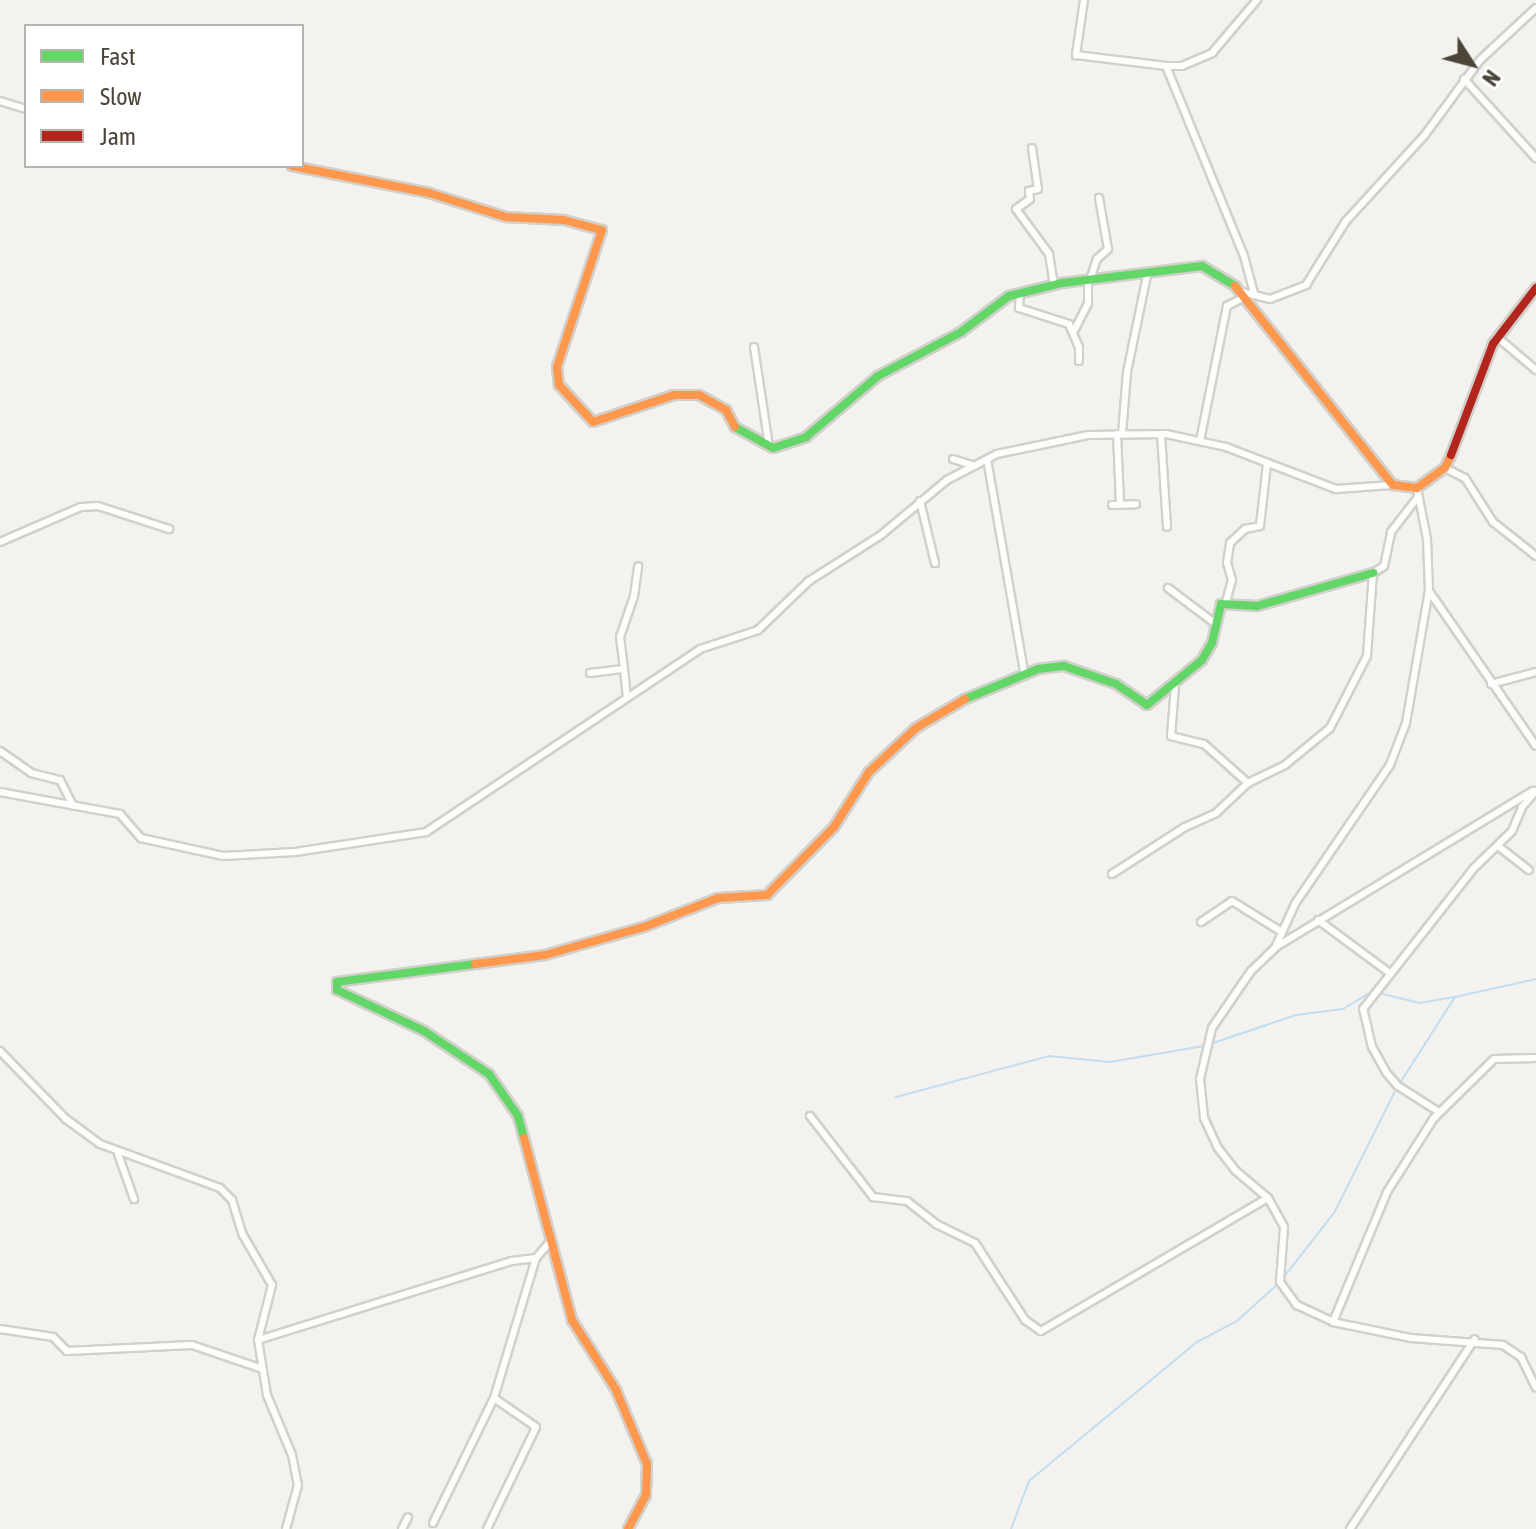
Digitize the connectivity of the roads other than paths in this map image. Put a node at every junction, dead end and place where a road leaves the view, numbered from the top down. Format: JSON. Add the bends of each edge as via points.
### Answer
{"nodes":[{"id":1,"x":1084,"y":0,"type":"edge"},
{"id":2,"x":1257,"y":0,"type":"edge"},
{"id":3,"x":1536,"y":8,"type":"edge"},
{"id":4,"x":1166,"y":66,"type":"junction"},
{"id":5,"x":1464,"y":79,"type":"junction"},
{"id":6,"x":0,"y":101,"type":"edge"},
{"id":7,"x":24,"y":108,"type":"edge"},
{"id":8,"x":1032,"y":148,"type":"dead end"},
{"id":9,"x":1536,"y":158,"type":"edge"},
{"id":10,"x":302,"y":168,"type":"edge"},
{"id":11,"x":1099,"y":198,"type":"dead end"},
{"id":12,"x":1147,"y":275,"type":"junction"},
{"id":13,"x":1089,"y":280,"type":"junction"},
{"id":14,"x":1054,"y":285,"type":"junction"},
{"id":15,"x":1536,"y":288,"type":"edge"},
{"id":16,"x":1021,"y":291,"type":"junction"},
{"id":17,"x":1247,"y":294,"type":"junction"},
{"id":18,"x":1074,"y":331,"type":"junction"},
{"id":19,"x":1497,"y":337,"type":"junction"},
{"id":20,"x":754,"y":347,"type":"dead end"},
{"id":21,"x":1079,"y":361,"type":"dead end"},
{"id":22,"x":1536,"y":370,"type":"edge"},
{"id":23,"x":1120,"y":434,"type":"junction"},
{"id":24,"x":1161,"y":434,"type":"junction"},
{"id":25,"x":1200,"y":441,"type":"junction"},
{"id":26,"x":769,"y":447,"type":"junction"},
{"id":27,"x":953,"y":459,"type":"dead end"},
{"id":28,"x":987,"y":459,"type":"junction"},
{"id":29,"x":1267,"y":464,"type":"junction"},
{"id":30,"x":972,"y":465,"type":"junction"},
{"id":31,"x":1445,"y":468,"type":"junction"},
{"id":32,"x":1393,"y":485,"type":"junction"},
{"id":33,"x":1417,"y":492,"type":"junction"},
{"id":34,"x":920,"y":501,"type":"junction"},
{"id":35,"x":1120,"y":503,"type":"junction"},
{"id":36,"x":1136,"y":504,"type":"dead end"},
{"id":37,"x":1112,"y":505,"type":"dead end"},
{"id":38,"x":1167,"y":527,"type":"dead end"},
{"id":39,"x":169,"y":529,"type":"dead end"},
{"id":40,"x":0,"y":542,"type":"edge"},
{"id":41,"x":1536,"y":556,"type":"edge"},
{"id":42,"x":935,"y":563,"type":"dead end"},
{"id":43,"x":638,"y":566,"type":"dead end"},
{"id":44,"x":1373,"y":573,"type":"junction"},
{"id":45,"x":1168,"y":588,"type":"dead end"},
{"id":46,"x":1429,"y":590,"type":"junction"},
{"id":47,"x":1226,"y":602,"type":"junction"},
{"id":48,"x":1216,"y":624,"type":"junction"},
{"id":49,"x":624,"y":669,"type":"junction"},
{"id":50,"x":1536,"y":672,"type":"edge"},
{"id":51,"x":590,"y":673,"type":"dead end"},
{"id":52,"x":1025,"y":676,"type":"junction"},
{"id":53,"x":1491,"y":684,"type":"junction"},
{"id":54,"x":1175,"y":686,"type":"junction"},
{"id":55,"x":627,"y":696,"type":"junction"},
{"id":56,"x":1536,"y":746,"type":"edge"},
{"id":57,"x":0,"y":751,"type":"edge"},
{"id":58,"x":1248,"y":783,"type":"junction"},
{"id":59,"x":1536,"y":790,"type":"edge"},
{"id":60,"x":0,"y":792,"type":"edge"},
{"id":61,"x":73,"y":806,"type":"junction"},
{"id":62,"x":1498,"y":846,"type":"junction"},
{"id":63,"x":1529,"y":870,"type":"dead end"},
{"id":64,"x":1112,"y":874,"type":"dead end"},
{"id":65,"x":1318,"y":920,"type":"junction"},
{"id":66,"x":1201,"y":922,"type":"dead end"},
{"id":67,"x":1282,"y":932,"type":"junction"},
{"id":68,"x":1275,"y":948,"type":"junction"},
{"id":69,"x":1387,"y":971,"type":"junction"},
{"id":70,"x":0,"y":1051,"type":"edge"},
{"id":71,"x":1536,"y":1058,"type":"edge"},
{"id":72,"x":1439,"y":1112,"type":"junction"},
{"id":73,"x":810,"y":1116,"type":"dead end"},
{"id":74,"x":118,"y":1154,"type":"junction"},
{"id":75,"x":1268,"y":1198,"type":"junction"},
{"id":76,"x":134,"y":1199,"type":"dead end"},
{"id":77,"x":550,"y":1242,"type":"junction"},
{"id":78,"x":536,"y":1258,"type":"junction"},
{"id":79,"x":1335,"y":1307,"type":"junction"},
{"id":80,"x":1322,"y":1317,"type":"junction"},
{"id":81,"x":1333,"y":1322,"type":"junction"},
{"id":82,"x":0,"y":1329,"type":"edge"},
{"id":83,"x":1475,"y":1339,"type":"junction"},
{"id":84,"x":258,"y":1340,"type":"junction"},
{"id":85,"x":260,"y":1368,"type":"junction"},
{"id":86,"x":1536,"y":1388,"type":"edge"},
{"id":87,"x":494,"y":1398,"type":"junction"},
{"id":88,"x":408,"y":1517,"type":"dead end"},
{"id":89,"x":433,"y":1523,"type":"dead end"},
{"id":90,"x":286,"y":1529,"type":"edge"},
{"id":91,"x":402,"y":1529,"type":"edge"},
{"id":92,"x":487,"y":1529,"type":"edge"},
{"id":93,"x":628,"y":1529,"type":"edge"},
{"id":94,"x":1350,"y":1529,"type":"edge"}],
"edges":[{"from":1,"to":4,"type":"street","via":[[1076,55]]},
{"from":2,"to":4,"type":"street","via":[[1212,53]]},
{"from":3,"to":5,"type":"street"},
{"from":4,"to":17,"type":"street","via":[[1244,256]]},
{"from":5,"to":9,"type":"street"},
{"from":5,"to":17,"type":"street","via":[[1424,136],[1346,221],[1306,285],[1270,299]]},
{"from":6,"to":7,"type":"street"},
{"from":8,"to":14,"type":"street","via":[[1038,189],[1029,191],[1030,199],[1016,209],[1049,254]]},
{"from":10,"to":26,"type":"street","via":[[429,193],[506,217],[564,220],[602,230],[557,367],[559,385],[593,422],[674,395],[699,395],[726,410],[738,432]]},
{"from":11,"to":13,"type":"street","via":[[1108,249],[1097,259]]},
{"from":12,"to":13,"type":"street"},
{"from":12,"to":17,"type":"street","via":[[1202,266]]},
{"from":12,"to":23,"type":"street"},
{"from":13,"to":14,"type":"street"},
{"from":13,"to":18,"type":"street","via":[[1088,303]]},
{"from":14,"to":16,"type":"street"},
{"from":15,"to":19,"type":"street"},
{"from":16,"to":18,"type":"street","via":[[1019,308],[1061,320]]},
{"from":16,"to":26,"type":"street","via":[[961,332],[878,376],[806,437]]},
{"from":17,"to":25,"type":"street","via":[[1227,306]]},
{"from":17,"to":32,"type":"street"},
{"from":18,"to":21,"type":"street"},
{"from":19,"to":22,"type":"street"},
{"from":19,"to":31,"type":"street"},
{"from":20,"to":26,"type":"street"},
{"from":23,"to":24,"type":"street"},
{"from":23,"to":28,"type":"street","via":[[1065,438]]},
{"from":23,"to":35,"type":"street"},
{"from":24,"to":25,"type":"street"},
{"from":24,"to":38,"type":"street"},
{"from":25,"to":29,"type":"street"},
{"from":27,"to":30,"type":"street"},
{"from":28,"to":30,"type":"street"},
{"from":28,"to":52,"type":"street"},
{"from":29,"to":32,"type":"street","via":[[1336,489]]},
{"from":29,"to":47,"type":"street","via":[[1260,526],[1245,529],[1230,543],[1227,563],[1232,580]]},
{"from":30,"to":34,"type":"street"},
{"from":31,"to":33,"type":"street"},
{"from":31,"to":41,"type":"street","via":[[1465,478],[1493,522]]},
{"from":32,"to":33,"type":"street"},
{"from":33,"to":44,"type":"street","via":[[1391,532],[1384,566]]},
{"from":33,"to":46,"type":"street"},
{"from":34,"to":42,"type":"street"},
{"from":34,"to":55,"type":"street","via":[[881,535],[809,581],[758,630],[700,649]]},
{"from":35,"to":36,"type":"street"},
{"from":35,"to":37,"type":"street"},
{"from":39,"to":40,"type":"street","via":[[98,506],[81,507]]},
{"from":43,"to":49,"type":"street","via":[[620,637]]},
{"from":44,"to":47,"type":"street","via":[[1257,606]]},
{"from":44,"to":58,"type":"street","via":[[1367,656],[1340,714],[1314,744]]},
{"from":45,"to":48,"type":"street"},
{"from":46,"to":53,"type":"street"},
{"from":46,"to":67,"type":"street","via":[[1400,741]]},
{"from":47,"to":48,"type":"street","via":[[1219,607]]},
{"from":48,"to":54,"type":"street","via":[[1208,652]]},
{"from":49,"to":51,"type":"street"},
{"from":49,"to":55,"type":"street"},
{"from":50,"to":53,"type":"street"},
{"from":52,"to":54,"type":"street","via":[[1064,666],[1116,684],[1144,706]]},
{"from":52,"to":77,"type":"street","via":[[969,696],[916,728],[869,772],[834,827],[767,895],[718,898],[571,949],[431,973],[337,982],[345,997],[424,1031],[498,1082],[521,1125]]},
{"from":53,"to":56,"type":"street"},
{"from":54,"to":58,"type":"street","via":[[1171,736],[1204,744]]},
{"from":55,"to":61,"type":"street","via":[[426,832],[295,852],[223,856],[141,838],[120,814]]},
{"from":57,"to":61,"type":"street","via":[[31,773],[60,780]]},
{"from":58,"to":64,"type":"street","via":[[1216,813]]},
{"from":59,"to":62,"type":"street"},
{"from":59,"to":65,"type":"street"},
{"from":60,"to":61,"type":"street"},
{"from":62,"to":63,"type":"street"},
{"from":62,"to":69,"type":"street"},
{"from":65,"to":68,"type":"street"},
{"from":65,"to":69,"type":"street"},
{"from":66,"to":67,"type":"street","via":[[1232,901]]},
{"from":67,"to":68,"type":"street"},
{"from":68,"to":75,"type":"street","via":[[1251,971],[1212,1028],[1200,1079],[1204,1118],[1218,1148]]},
{"from":69,"to":72,"type":"street","via":[[1363,1009],[1372,1047],[1398,1086]]},
{"from":70,"to":74,"type":"street","via":[[74,1127]]},
{"from":71,"to":72,"type":"street","via":[[1494,1059]]},
{"from":72,"to":79,"type":"street","via":[[1387,1192]]},
{"from":73,"to":75,"type":"street","via":[[873,1197],[907,1201],[936,1224],[975,1243],[1025,1320],[1041,1331]]},
{"from":74,"to":76,"type":"street"},
{"from":74,"to":84,"type":"street","via":[[220,1188],[232,1200],[243,1235],[272,1285]]},
{"from":75,"to":80,"type":"street","via":[[1286,1237],[1280,1282],[1297,1305]]},
{"from":77,"to":78,"type":"street"},
{"from":77,"to":93,"type":"street","via":[[572,1320],[616,1390],[647,1464],[646,1495]]},
{"from":78,"to":84,"type":"street"},
{"from":78,"to":87,"type":"street"},
{"from":79,"to":80,"type":"street"},
{"from":79,"to":81,"type":"street"},
{"from":80,"to":81,"type":"street"},
{"from":81,"to":83,"type":"street","via":[[1411,1338]]},
{"from":82,"to":85,"type":"street","via":[[53,1337],[67,1351],[192,1345]]},
{"from":83,"to":86,"type":"street","via":[[1503,1345],[1521,1357]]},
{"from":83,"to":94,"type":"street"},
{"from":84,"to":85,"type":"street"},
{"from":85,"to":90,"type":"street","via":[[298,1485]]},
{"from":87,"to":89,"type":"street"},
{"from":87,"to":92,"type":"street","via":[[536,1427]]},
{"from":88,"to":91,"type":"street"}]}
